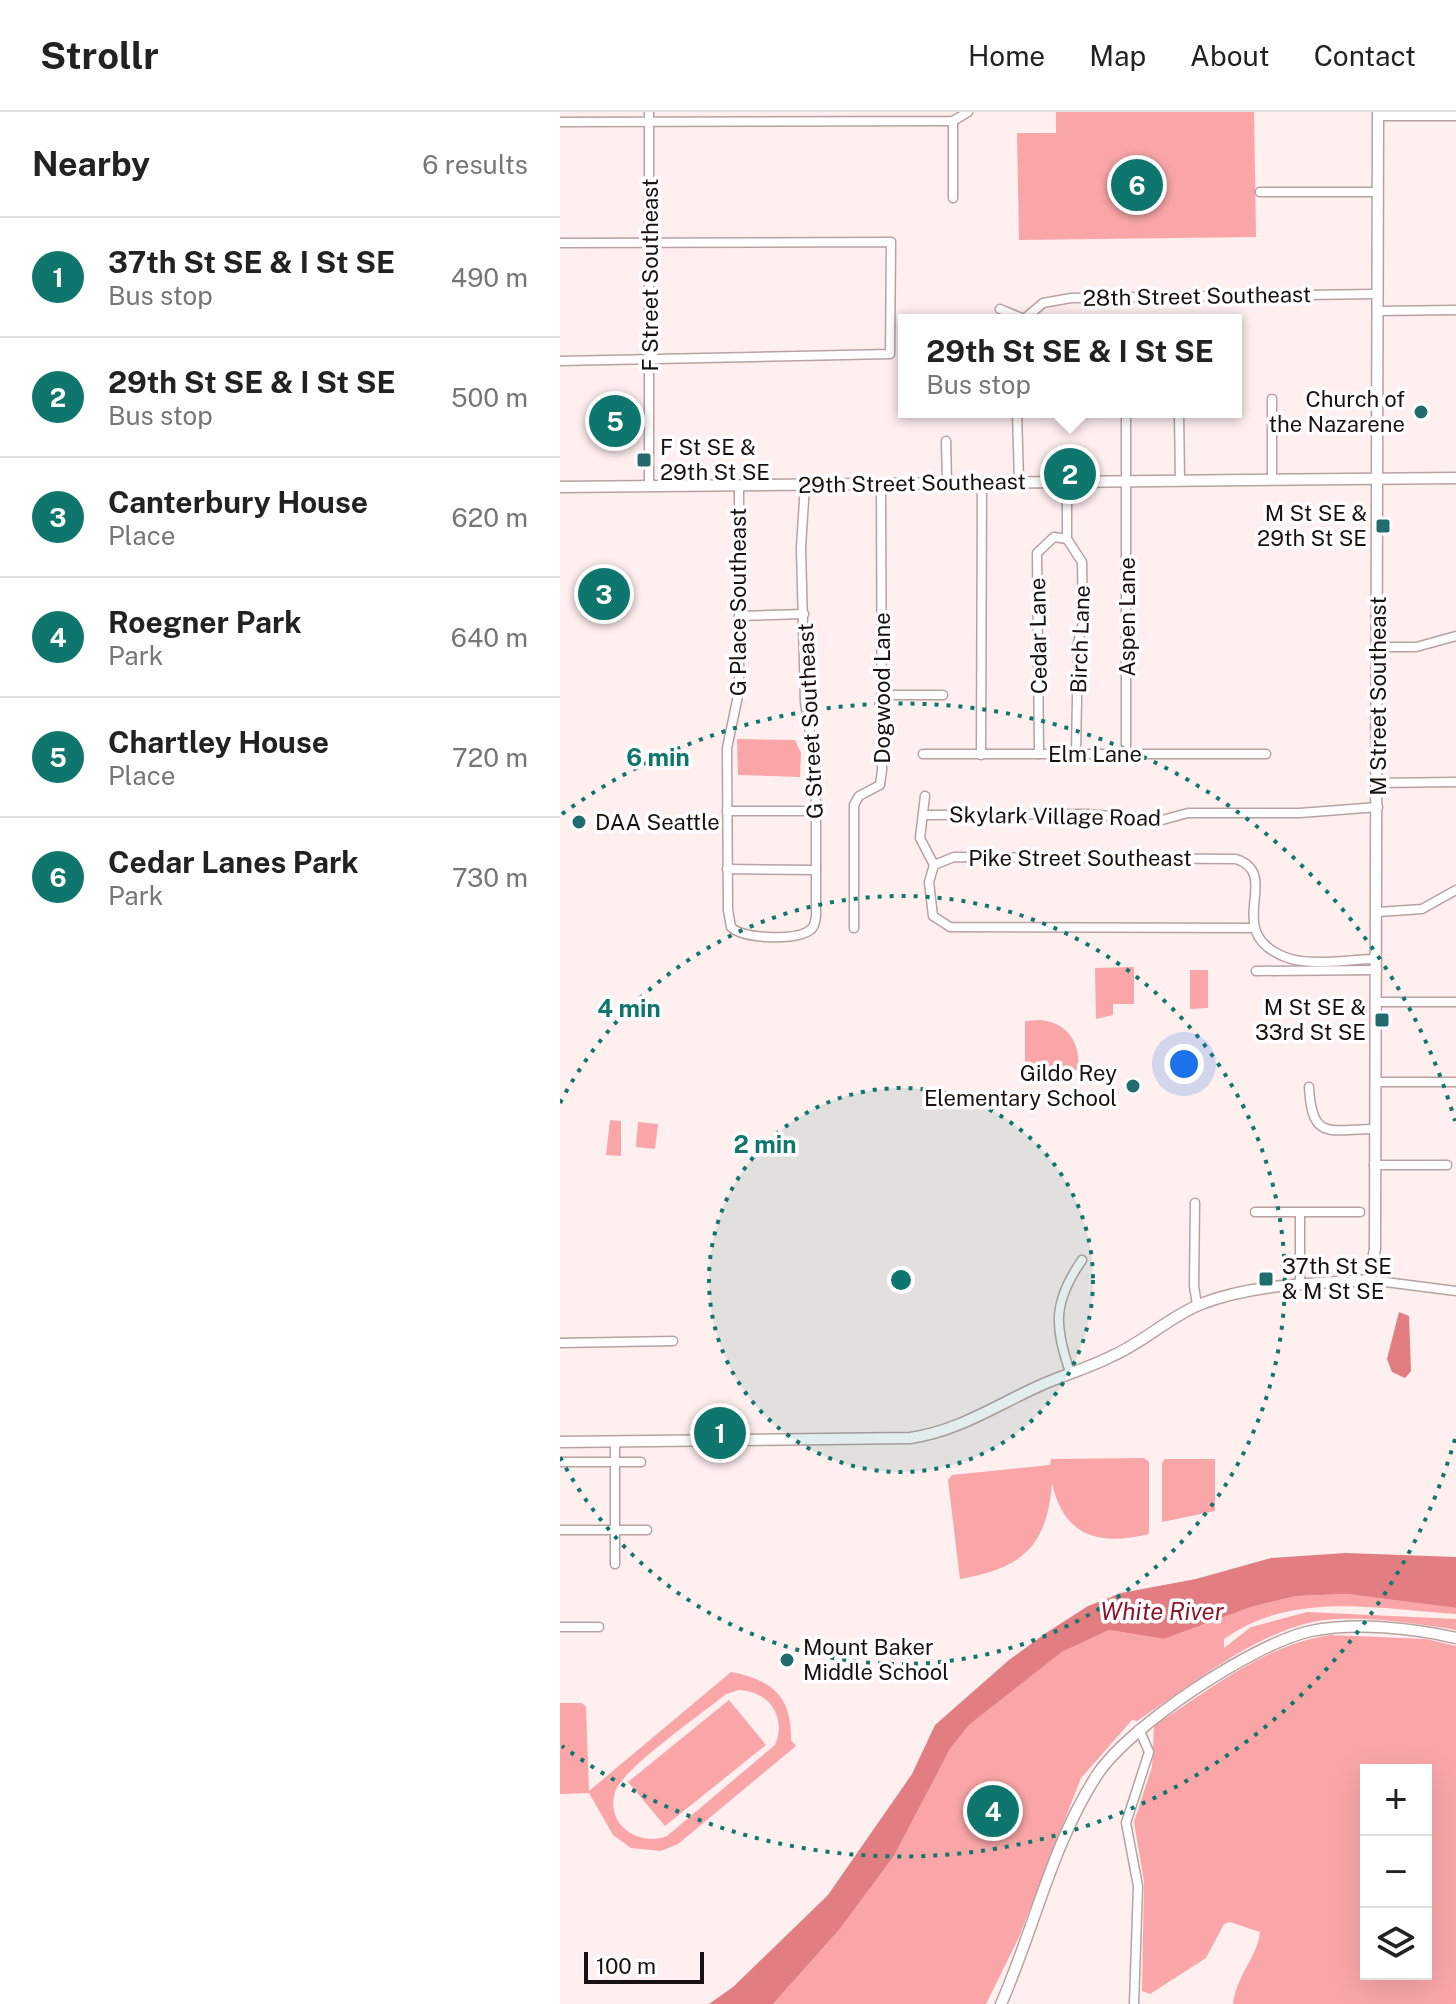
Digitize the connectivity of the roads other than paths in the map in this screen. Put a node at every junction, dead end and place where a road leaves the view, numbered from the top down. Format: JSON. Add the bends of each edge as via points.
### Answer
{"nodes":[{"id":1,"x":968,"y":112,"type":"edge"},
{"id":2,"x":1378,"y":114,"type":"edge"},
{"id":3,"x":892,"y":116,"type":"edge"},
{"id":4,"x":1456,"y":116,"type":"edge"},
{"id":5,"x":649,"y":117,"type":"edge"},
{"id":6,"x":953,"y":121,"type":"junction"},
{"id":7,"x":560,"y":122,"type":"edge"},
{"id":8,"x":1260,"y":192,"type":"dead end"},
{"id":9,"x":1377,"y":192,"type":"junction"},
{"id":10,"x":953,"y":198,"type":"dead end"},
{"id":11,"x":651,"y":242,"type":"junction"},
{"id":12,"x":560,"y":243,"type":"edge"},
{"id":13,"x":1376,"y":294,"type":"junction"},
{"id":14,"x":1000,"y":309,"type":"dead end"},
{"id":15,"x":1456,"y":310,"type":"edge"},
{"id":16,"x":1377,"y":311,"type":"junction"},
{"id":17,"x":1011,"y":314,"type":"edge"},
{"id":18,"x":1031,"y":314,"type":"edge"},
{"id":19,"x":650,"y":359,"type":"junction"},
{"id":20,"x":560,"y":361,"type":"edge"},
{"id":21,"x":1272,"y":399,"type":"dead end"},
{"id":22,"x":1017,"y":418,"type":"edge"},
{"id":23,"x":1126,"y":418,"type":"edge"},
{"id":24,"x":1179,"y":418,"type":"edge"},
{"id":25,"x":946,"y":441,"type":"dead end"},
{"id":26,"x":1456,"y":478,"type":"edge"},
{"id":27,"x":1272,"y":479,"type":"junction"},
{"id":28,"x":1377,"y":479,"type":"junction"},
{"id":29,"x":1067,"y":481,"type":"junction"},
{"id":30,"x":1128,"y":481,"type":"junction"},
{"id":31,"x":1180,"y":481,"type":"junction"},
{"id":32,"x":947,"y":482,"type":"junction"},
{"id":33,"x":982,"y":482,"type":"junction"},
{"id":34,"x":1019,"y":482,"type":"junction"},
{"id":35,"x":881,"y":483,"type":"junction"},
{"id":36,"x":805,"y":484,"type":"junction"},
{"id":37,"x":739,"y":485,"type":"junction"},
{"id":38,"x":649,"y":486,"type":"junction"},
{"id":39,"x":560,"y":487,"type":"edge"},
{"id":40,"x":1067,"y":539,"type":"junction"},
{"id":41,"x":804,"y":614,"type":"junction"},
{"id":42,"x":739,"y":616,"type":"junction"},
{"id":43,"x":1456,"y":636,"type":"edge"},
{"id":44,"x":1378,"y":647,"type":"junction"},
{"id":45,"x":881,"y":695,"type":"junction"},
{"id":46,"x":943,"y":695,"type":"dead end"},
{"id":47,"x":923,"y":754,"type":"dead end"},
{"id":48,"x":1039,"y":754,"type":"junction"},
{"id":49,"x":1076,"y":754,"type":"junction"},
{"id":50,"x":1126,"y":754,"type":"junction"},
{"id":51,"x":1266,"y":754,"type":"dead end"},
{"id":52,"x":981,"y":755,"type":"junction"},
{"id":53,"x":1456,"y":782,"type":"edge"},
{"id":54,"x":1377,"y":783,"type":"junction"},
{"id":55,"x":925,"y":796,"type":"dead end"},
{"id":56,"x":1378,"y":807,"type":"junction"},
{"id":57,"x":727,"y":811,"type":"junction"},
{"id":58,"x":816,"y":811,"type":"junction"},
{"id":59,"x":924,"y":815,"type":"junction"},
{"id":60,"x":934,"y":865,"type":"junction"},
{"id":61,"x":727,"y":869,"type":"junction"},
{"id":62,"x":816,"y":870,"type":"junction"},
{"id":63,"x":1456,"y":890,"type":"edge"},
{"id":64,"x":816,"y":911,"type":"joint"},
{"id":65,"x":1378,"y":912,"type":"junction"},
{"id":66,"x":854,"y":928,"type":"dead end"},
{"id":67,"x":1252,"y":928,"type":"junction"},
{"id":68,"x":1377,"y":965,"type":"junction"},
{"id":69,"x":1256,"y":971,"type":"dead end"},
{"id":70,"x":1377,"y":1002,"type":"junction"},
{"id":71,"x":1456,"y":1002,"type":"edge"},
{"id":72,"x":1376,"y":1082,"type":"junction"},
{"id":73,"x":1456,"y":1082,"type":"edge"},
{"id":74,"x":1309,"y":1087,"type":"dead end"},
{"id":75,"x":1375,"y":1129,"type":"junction"},
{"id":76,"x":1374,"y":1165,"type":"junction"},
{"id":77,"x":1447,"y":1165,"type":"dead end"},
{"id":78,"x":1195,"y":1203,"type":"dead end"},
{"id":79,"x":1255,"y":1212,"type":"dead end"},
{"id":80,"x":1360,"y":1212,"type":"dead end"},
{"id":81,"x":1300,"y":1213,"type":"junction"},
{"id":82,"x":1082,"y":1260,"type":"dead end"},
{"id":83,"x":1370,"y":1280,"type":"junction"},
{"id":84,"x":1300,"y":1284,"type":"junction"},
{"id":85,"x":1456,"y":1291,"type":"edge"},
{"id":86,"x":1197,"y":1305,"type":"junction"},
{"id":87,"x":673,"y":1341,"type":"dead end"},
{"id":88,"x":560,"y":1343,"type":"edge"},
{"id":89,"x":1070,"y":1372,"type":"junction"},
{"id":90,"x":615,"y":1441,"type":"junction"},
{"id":91,"x":560,"y":1442,"type":"edge"},
{"id":92,"x":560,"y":1462,"type":"edge"},
{"id":93,"x":615,"y":1462,"type":"junction"},
{"id":94,"x":641,"y":1462,"type":"dead end"},
{"id":95,"x":560,"y":1530,"type":"edge"},
{"id":96,"x":615,"y":1530,"type":"junction"},
{"id":97,"x":647,"y":1530,"type":"dead end"},
{"id":98,"x":615,"y":1564,"type":"dead end"},
{"id":99,"x":560,"y":1627,"type":"edge"},
{"id":100,"x":599,"y":1627,"type":"dead end"},
{"id":101,"x":1456,"y":1638,"type":"edge"},
{"id":102,"x":1139,"y":1729,"type":"junction"},
{"id":103,"x":1001,"y":2004,"type":"edge"},
{"id":104,"x":1134,"y":2004,"type":"edge"}],
"edges":[{"from":1,"to":6,"type":"street"},
{"from":2,"to":4,"type":"street"},
{"from":2,"to":9,"type":"street","name":"M Street Southeast"},
{"from":3,"to":5,"type":"street"},
{"from":3,"to":6,"type":"street"},
{"from":5,"to":7,"type":"street"},
{"from":5,"to":11,"type":"street","name":"F Street Southeast"},
{"from":6,"to":10,"type":"street"},
{"from":8,"to":9,"type":"street"},
{"from":9,"to":13,"type":"street","name":"M Street Southeast"},
{"from":11,"to":12,"type":"street"},
{"from":11,"to":19,"type":"street","name":"F Street Southeast"},
{"from":11,"to":19,"type":"street","via":[[891,242],[890,354]]},
{"from":13,"to":16,"type":"street","name":"M Street Southeast"},
{"from":13,"to":18,"type":"street","name":"28th Street Southeast","via":[[1071,298],[1043,303]]},
{"from":14,"to":17,"type":"street"},
{"from":15,"to":16,"type":"street"},
{"from":16,"to":28,"type":"street","name":"M Street Southeast"},
{"from":19,"to":20,"type":"street"},
{"from":19,"to":38,"type":"street","name":"F Street Southeast"},
{"from":21,"to":27,"type":"street"},
{"from":22,"to":34,"type":"street"},
{"from":23,"to":30,"type":"street","name":"Aspen Lane"},
{"from":24,"to":31,"type":"street"},
{"from":25,"to":32,"type":"street"},
{"from":26,"to":28,"type":"street","name":"29th Street Southeast"},
{"from":27,"to":28,"type":"street","name":"29th Street Southeast"},
{"from":27,"to":31,"type":"street","name":"29th Street Southeast"},
{"from":28,"to":44,"type":"street","name":"M Street Southeast"},
{"from":29,"to":30,"type":"street","name":"29th Street Southeast"},
{"from":29,"to":34,"type":"street","name":"29th Street Southeast"},
{"from":29,"to":40,"type":"street","name":"Birch Lane"},
{"from":30,"to":31,"type":"street","name":"29th Street Southeast"},
{"from":30,"to":50,"type":"street","name":"Aspen Lane"},
{"from":32,"to":33,"type":"street","name":"29th Street Southeast"},
{"from":32,"to":35,"type":"street","name":"29th Street Southeast"},
{"from":33,"to":34,"type":"street","name":"29th Street Southeast"},
{"from":33,"to":52,"type":"street"},
{"from":35,"to":36,"type":"street","name":"29th Street Southeast"},
{"from":35,"to":45,"type":"street","name":"Dogwood Lane"},
{"from":36,"to":37,"type":"street","name":"29th Street Southeast"},
{"from":36,"to":41,"type":"street","name":"G Street Southeast"},
{"from":37,"to":38,"type":"street","name":"29th Street Southeast"},
{"from":37,"to":42,"type":"street","name":"G Place Southeast"},
{"from":38,"to":39,"type":"street","name":"29th Street Southeast"},
{"from":40,"to":48,"type":"street","name":"Cedar Lane","via":[[1054,537],[1037,553]]},
{"from":40,"to":49,"type":"street","name":"Birch Lane","via":[[1082,562]]},
{"from":41,"to":42,"type":"street"},
{"from":41,"to":58,"type":"street","name":"G Street Southeast","via":[[805,702],[815,758]]},
{"from":42,"to":57,"type":"street","name":"G Place Southeast","via":[[739,699],[727,742]]},
{"from":43,"to":44,"type":"street","via":[[1416,647]]},
{"from":44,"to":54,"type":"street","name":"M Street Southeast"},
{"from":45,"to":46,"type":"street"},
{"from":45,"to":66,"type":"street","name":"Dogwood Lane","via":[[882,781],[854,805]]},
{"from":47,"to":52,"type":"street","name":"Elm Lane"},
{"from":48,"to":49,"type":"street","name":"Elm Lane"},
{"from":48,"to":52,"type":"street","name":"Elm Lane"},
{"from":49,"to":50,"type":"street","name":"Elm Lane"},
{"from":50,"to":51,"type":"street","name":"Elm Lane"},
{"from":53,"to":54,"type":"street"},
{"from":54,"to":56,"type":"street","name":"M Street Southeast"},
{"from":55,"to":59,"type":"street"},
{"from":56,"to":59,"type":"street","name":"Skylark Village Road","via":[[1188,813],[1162,820],[1087,814]]},
{"from":56,"to":65,"type":"street","name":"M Street Southeast"},
{"from":57,"to":58,"type":"street"},
{"from":57,"to":61,"type":"street","name":"G Place Southeast"},
{"from":58,"to":62,"type":"street","name":"G Street Southeast"},
{"from":59,"to":60,"type":"street","via":[[920,838]]},
{"from":60,"to":67,"type":"street","via":[[929,882],[932,913],[938,923],[950,927]]},
{"from":60,"to":67,"type":"street","name":"Pike Street Southeast","via":[[954,857],[1236,859],[1248,865],[1255,880]]},
{"from":61,"to":62,"type":"street"},
{"from":61,"to":64,"type":"street","name":"G Place Southeast","via":[[731,927],[750,937],[805,934],[813,927]]},
{"from":62,"to":64,"type":"street","name":"G Street Southeast"},
{"from":63,"to":65,"type":"street","via":[[1422,909]]},
{"from":65,"to":68,"type":"street","name":"M Street Southeast"},
{"from":67,"to":68,"type":"street","via":[[1257,939],[1287,958]]},
{"from":68,"to":69,"type":"street"},
{"from":68,"to":70,"type":"street","name":"M Street Southeast"},
{"from":70,"to":71,"type":"street"},
{"from":70,"to":72,"type":"street","name":"M Street Southeast"},
{"from":72,"to":73,"type":"street"},
{"from":72,"to":75,"type":"street","name":"M Street Southeast"},
{"from":74,"to":75,"type":"street","via":[[1310,1114],[1316,1124],[1326,1129]]},
{"from":75,"to":76,"type":"street","name":"M Street Southeast"},
{"from":76,"to":77,"type":"street"},
{"from":76,"to":83,"type":"street","name":"M Street Southeast"},
{"from":78,"to":86,"type":"street"},
{"from":79,"to":81,"type":"street"},
{"from":80,"to":81,"type":"street"},
{"from":81,"to":84,"type":"street"},
{"from":82,"to":89,"type":"street","via":[[1059,1303],[1059,1331]]},
{"from":83,"to":84,"type":"street"},
{"from":83,"to":85,"type":"street"},
{"from":84,"to":86,"type":"street","via":[[1249,1289]]},
{"from":86,"to":89,"type":"street","via":[[1112,1357]]},
{"from":87,"to":88,"type":"street"},
{"from":89,"to":90,"type":"street","via":[[961,1426],[930,1435]]},
{"from":90,"to":91,"type":"street"},
{"from":90,"to":93,"type":"street"},
{"from":92,"to":93,"type":"street"},
{"from":93,"to":94,"type":"street"},
{"from":93,"to":96,"type":"street"},
{"from":95,"to":96,"type":"street"},
{"from":96,"to":97,"type":"street"},
{"from":96,"to":98,"type":"street"},
{"from":99,"to":100,"type":"street"},
{"from":101,"to":102,"type":"street","via":[[1346,1628],[1300,1634],[1236,1666]]},
{"from":102,"to":103,"type":"street","via":[[1089,1789],[1055,1860]]},
{"from":102,"to":104,"type":"street","via":[[1149,1752],[1126,1823],[1138,1886]]}]}
